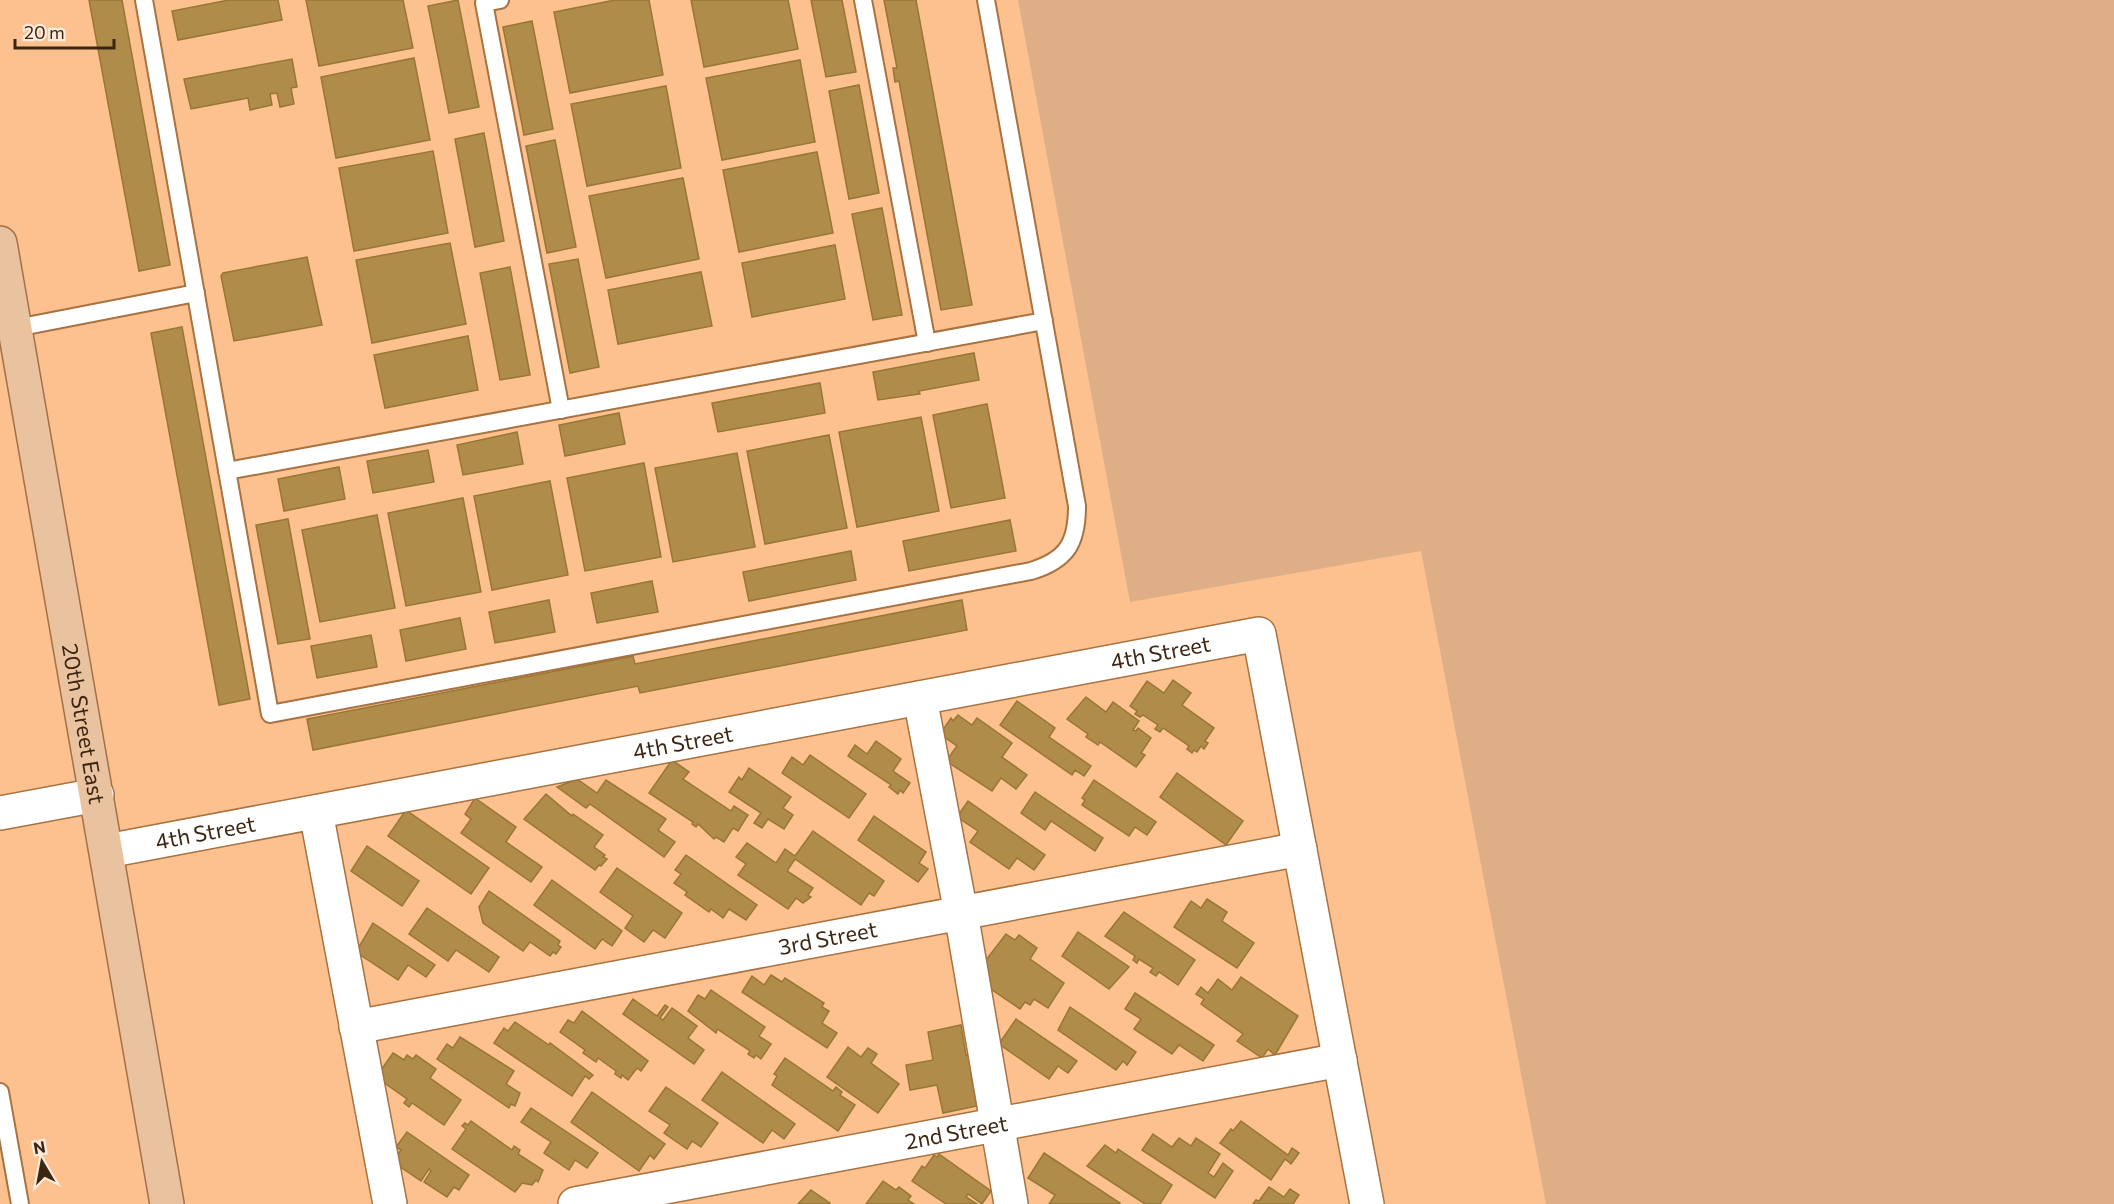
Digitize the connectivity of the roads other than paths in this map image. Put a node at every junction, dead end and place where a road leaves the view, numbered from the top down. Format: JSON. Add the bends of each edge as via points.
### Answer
{"nodes":[{"id":1,"x":144,"y":0,"type":"edge"},
{"id":2,"x":500,"y":0,"type":"edge"},
{"id":3,"x":863,"y":0,"type":"edge"},
{"id":4,"x":986,"y":0,"type":"edge"},
{"id":5,"x":0,"y":243,"type":"edge"},
{"id":6,"x":196,"y":293,"type":"junction"},
{"id":7,"x":1044,"y":321,"type":"junction"},
{"id":8,"x":16,"y":328,"type":"junction"},
{"id":9,"x":927,"y":343,"type":"junction"},
{"id":10,"x":561,"y":410,"type":"junction"},
{"id":11,"x":227,"y":471,"type":"junction"},
{"id":12,"x":920,"y":698,"type":"junction"},
{"id":13,"x":97,"y":795,"type":"junction"},
{"id":14,"x":316,"y":812,"type":"junction"},
{"id":15,"x":0,"y":813,"type":"edge"},
{"id":16,"x":1300,"y":849,"type":"junction"},
{"id":17,"x":106,"y":851,"type":"junction"},
{"id":18,"x":962,"y":913,"type":"junction"},
{"id":19,"x":357,"y":1027,"type":"junction"},
{"id":20,"x":1340,"y":1060,"type":"junction"},
{"id":21,"x":0,"y":1092,"type":"edge"},
{"id":22,"x":996,"y":1125,"type":"junction"},
{"id":23,"x":21,"y":1204,"type":"edge"},
{"id":24,"x":167,"y":1204,"type":"edge"},
{"id":25,"x":390,"y":1204,"type":"edge"},
{"id":26,"x":575,"y":1204,"type":"edge"},
{"id":27,"x":1011,"y":1204,"type":"edge"},
{"id":28,"x":1367,"y":1204,"type":"edge"}],
"edges":[{"from":1,"to":6,"type":"lane"},
{"from":2,"to":10,"type":"lane","via":[[484,3]]},
{"from":3,"to":9,"type":"lane"},
{"from":4,"to":7,"type":"lane"},
{"from":5,"to":8,"type":"main road","name":"20th Street East"},
{"from":6,"to":8,"type":"lane"},
{"from":6,"to":11,"type":"lane"},
{"from":7,"to":9,"type":"lane"},
{"from":7,"to":11,"type":"lane","via":[[1077,516],[1071,546],[1049,566],[282,712],[270,714]]},
{"from":8,"to":13,"type":"main road","name":"20th Street East"},
{"from":9,"to":10,"type":"lane"},
{"from":10,"to":11,"type":"lane"},
{"from":12,"to":14,"type":"street","name":"4th Street"},
{"from":12,"to":16,"type":"street","name":"4th Street","via":[[1259,634]]},
{"from":12,"to":18,"type":"street"},
{"from":13,"to":15,"type":"street"},
{"from":13,"to":17,"type":"main road","name":"20th Street East"},
{"from":14,"to":17,"type":"street","name":"4th Street"},
{"from":14,"to":19,"type":"street"},
{"from":16,"to":18,"type":"street","name":"3rd Street"},
{"from":16,"to":20,"type":"street"},
{"from":17,"to":24,"type":"main road","name":"20th Street East"},
{"from":18,"to":19,"type":"street","name":"3rd Street"},
{"from":18,"to":22,"type":"street"},
{"from":19,"to":25,"type":"street"},
{"from":20,"to":22,"type":"street","name":"2nd Street"},
{"from":20,"to":28,"type":"street"},
{"from":21,"to":23,"type":"lane"},
{"from":22,"to":26,"type":"street","name":"2nd Street"},
{"from":22,"to":27,"type":"street"}]}
